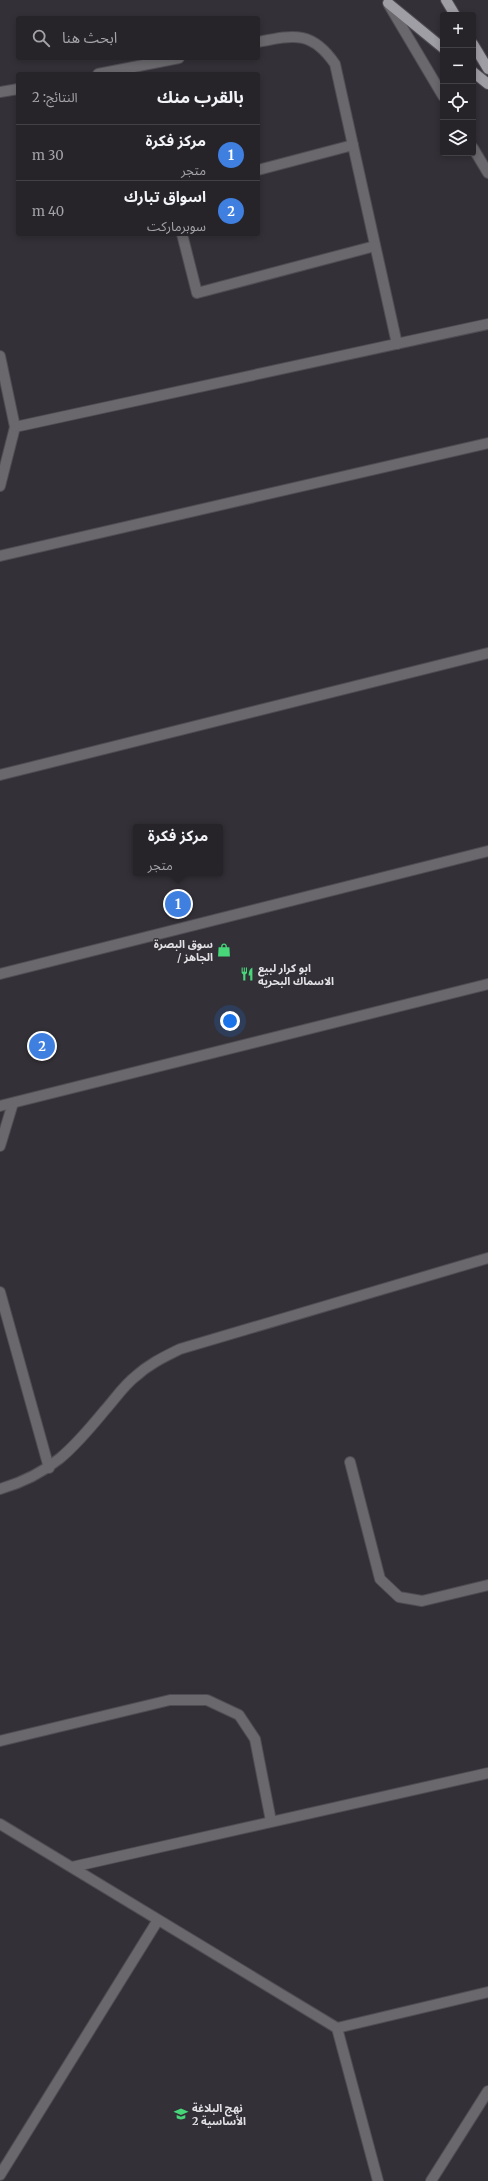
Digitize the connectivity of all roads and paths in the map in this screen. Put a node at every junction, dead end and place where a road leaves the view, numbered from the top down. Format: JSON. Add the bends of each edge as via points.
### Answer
{"nodes":[{"id":1,"x":446,"y":0,"type":"edge"},
{"id":2,"x":387,"y":2,"type":"edge"},
{"id":3,"x":453,"y":12,"type":"edge"},
{"id":4,"x":260,"y":42,"type":"edge"},
{"id":5,"x":440,"y":46,"type":"edge"},
{"id":6,"x":475,"y":48,"type":"edge"},
{"id":7,"x":169,"y":60,"type":"edge"},
{"id":8,"x":488,"y":69,"type":"edge"},
{"id":9,"x":108,"y":72,"type":"edge"},
{"id":10,"x":476,"y":74,"type":"edge"},
{"id":11,"x":488,"y":84,"type":"edge"},
{"id":12,"x":16,"y":89,"type":"edge"},
{"id":13,"x":440,"y":91,"type":"edge"},
{"id":14,"x":0,"y":92,"type":"edge"},
{"id":15,"x":353,"y":145,"type":"junction"},
{"id":16,"x":476,"y":153,"type":"edge"},
{"id":17,"x":260,"y":169,"type":"edge"},
{"id":18,"x":488,"y":173,"type":"edge"},
{"id":19,"x":183,"y":236,"type":"edge"},
{"id":20,"x":375,"y":246,"type":"junction"},
{"id":21,"x":488,"y":324,"type":"edge"},
{"id":22,"x":397,"y":344,"type":"junction"},
{"id":23,"x":0,"y":356,"type":"edge"},
{"id":24,"x":16,"y":427,"type":"junction"},
{"id":25,"x":488,"y":443,"type":"edge"},
{"id":26,"x":0,"y":486,"type":"edge"},
{"id":27,"x":0,"y":556,"type":"edge"},
{"id":28,"x":488,"y":653,"type":"edge"},
{"id":29,"x":0,"y":775,"type":"edge"},
{"id":30,"x":488,"y":851,"type":"edge"},
{"id":31,"x":0,"y":974,"type":"edge"},
{"id":32,"x":488,"y":984,"type":"edge"},
{"id":33,"x":13,"y":1103,"type":"junction"},
{"id":34,"x":0,"y":1106,"type":"edge"},
{"id":35,"x":0,"y":1146,"type":"edge"},
{"id":36,"x":488,"y":1258,"type":"edge"},
{"id":37,"x":0,"y":1292,"type":"edge"},
{"id":38,"x":350,"y":1462,"type":"dead end"},
{"id":39,"x":49,"y":1468,"type":"junction"},
{"id":40,"x":0,"y":1489,"type":"edge"},
{"id":41,"x":488,"y":1585,"type":"edge"},
{"id":42,"x":0,"y":1741,"type":"edge"},
{"id":43,"x":488,"y":1774,"type":"edge"},
{"id":44,"x":271,"y":1821,"type":"junction"},
{"id":45,"x":0,"y":1824,"type":"edge"},
{"id":46,"x":72,"y":1867,"type":"junction"},
{"id":47,"x":158,"y":1920,"type":"junction"},
{"id":48,"x":488,"y":1992,"type":"edge"},
{"id":49,"x":337,"y":2028,"type":"junction"},
{"id":50,"x":488,"y":2091,"type":"edge"},
{"id":51,"x":0,"y":2175,"type":"edge"},
{"id":52,"x":378,"y":2181,"type":"edge"},
{"id":53,"x":431,"y":2181,"type":"edge"}],
"edges":[{"from":1,"to":3,"type":"main road"},
{"from":2,"to":5,"type":"main road"},
{"from":2,"to":13,"type":"street"},
{"from":4,"to":15,"type":"street","via":[[286,36],[298,37],[314,43],[328,54],[339,75]]},
{"from":6,"to":8,"type":"main road"},
{"from":7,"to":9,"type":"street"},
{"from":10,"to":11,"type":"main road"},
{"from":12,"to":14,"type":"street"},
{"from":15,"to":17,"type":"street"},
{"from":15,"to":20,"type":"street"},
{"from":16,"to":18,"type":"street"},
{"from":19,"to":20,"type":"street","via":[[197,293]]},
{"from":20,"to":22,"type":"street"},
{"from":21,"to":22,"type":"street"},
{"from":22,"to":24,"type":"street"},
{"from":23,"to":24,"type":"street"},
{"from":24,"to":26,"type":"street"},
{"from":25,"to":27,"type":"street"},
{"from":28,"to":29,"type":"street"},
{"from":30,"to":31,"type":"street"},
{"from":32,"to":33,"type":"street"},
{"from":33,"to":34,"type":"street"},
{"from":33,"to":35,"type":"street"},
{"from":36,"to":39,"type":"street","via":[[180,1349],[154,1362],[134,1377],[79,1441]]},
{"from":37,"to":39,"type":"street"},
{"from":38,"to":41,"type":"street","via":[[380,1579],[399,1597],[422,1601]]},
{"from":39,"to":40,"type":"street","via":[[17,1484]]},
{"from":42,"to":44,"type":"street","via":[[170,1700],[207,1700],[239,1715],[255,1739]]},
{"from":43,"to":44,"type":"street"},
{"from":44,"to":46,"type":"street"},
{"from":45,"to":46,"type":"street"},
{"from":46,"to":47,"type":"street"},
{"from":47,"to":49,"type":"street"},
{"from":47,"to":51,"type":"street"},
{"from":48,"to":49,"type":"street"},
{"from":49,"to":52,"type":"street"},
{"from":50,"to":53,"type":"street"}]}
